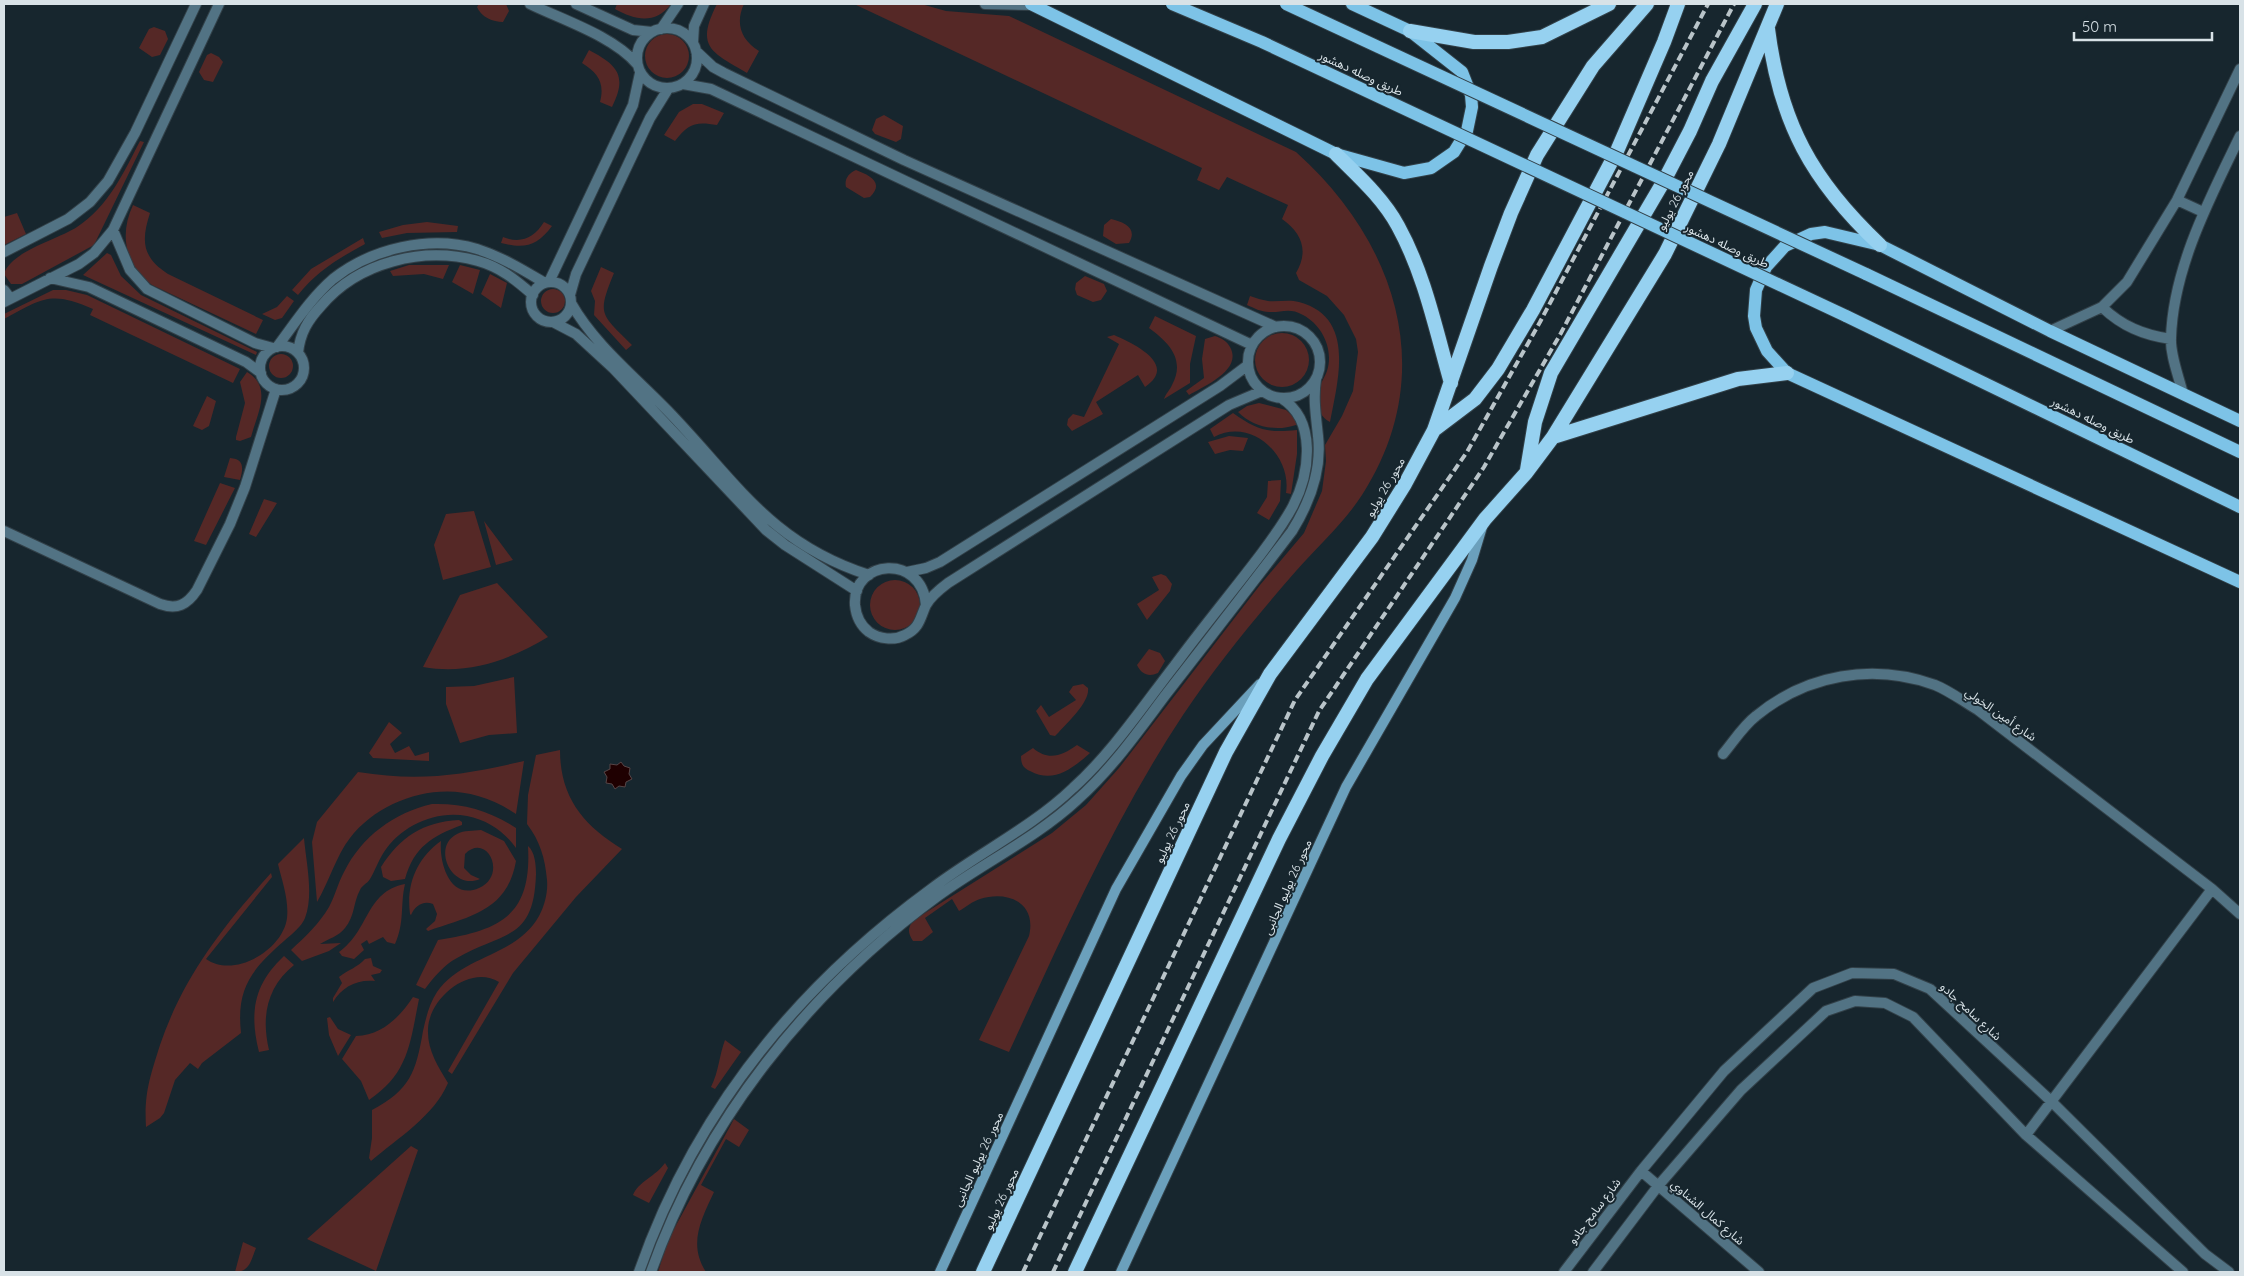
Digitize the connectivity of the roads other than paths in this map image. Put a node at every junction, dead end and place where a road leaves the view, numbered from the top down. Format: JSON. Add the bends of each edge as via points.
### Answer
{"nodes":[{"id":1,"x":196,"y":4,"type":"edge"},
{"id":2,"x":219,"y":4,"type":"edge"},
{"id":3,"x":530,"y":4,"type":"edge"},
{"id":4,"x":576,"y":4,"type":"edge"},
{"id":5,"x":678,"y":4,"type":"edge"},
{"id":6,"x":704,"y":4,"type":"edge"},
{"id":7,"x":985,"y":4,"type":"edge"},
{"id":8,"x":1032,"y":4,"type":"edge"},
{"id":9,"x":1172,"y":4,"type":"edge"},
{"id":10,"x":1286,"y":4,"type":"edge"},
{"id":11,"x":1352,"y":4,"type":"edge"},
{"id":12,"x":1609,"y":4,"type":"edge"},
{"id":13,"x":1647,"y":4,"type":"edge"},
{"id":14,"x":1678,"y":4,"type":"edge"},
{"id":15,"x":1755,"y":4,"type":"edge"},
{"id":16,"x":1777,"y":4,"type":"edge"},
{"id":17,"x":1768,"y":27,"type":"junction"},
{"id":18,"x":657,"y":30,"type":"junction"},
{"id":19,"x":1410,"y":31,"type":"junction"},
{"id":20,"x":695,"y":47,"type":"junction"},
{"id":21,"x":638,"y":68,"type":"junction"},
{"id":22,"x":2240,"y":69,"type":"edge"},
{"id":23,"x":683,"y":84,"type":"junction"},
{"id":24,"x":668,"y":89,"type":"junction"},
{"id":25,"x":2240,"y":136,"type":"edge"},
{"id":26,"x":1336,"y":154,"type":"junction"},
{"id":27,"x":2177,"y":200,"type":"junction"},
{"id":28,"x":2203,"y":212,"type":"junction"},
{"id":29,"x":113,"y":230,"type":"junction"},
{"id":30,"x":1880,"y":245,"type":"junction"},
{"id":31,"x":4,"y":252,"type":"edge"},
{"id":32,"x":50,"y":278,"type":"junction"},
{"id":33,"x":547,"y":283,"type":"junction"},
{"id":34,"x":533,"y":295,"type":"junction"},
{"id":35,"x":6,"y":297,"type":"edge"},
{"id":36,"x":570,"y":299,"type":"junction"},
{"id":37,"x":2102,"y":307,"type":"junction"},
{"id":38,"x":553,"y":322,"type":"junction"},
{"id":39,"x":1276,"y":327,"type":"junction"},
{"id":40,"x":2050,"y":331,"type":"junction"},
{"id":41,"x":2170,"y":340,"type":"junction"},
{"id":42,"x":1252,"y":345,"type":"junction"},
{"id":43,"x":275,"y":347,"type":"junction"},
{"id":44,"x":298,"y":353,"type":"junction"},
{"id":45,"x":1248,"y":365,"type":"junction"},
{"id":46,"x":261,"y":373,"type":"junction"},
{"id":47,"x":1787,"y":373,"type":"junction"},
{"id":48,"x":1316,"y":379,"type":"junction"},
{"id":49,"x":1451,"y":383,"type":"junction"},
{"id":50,"x":276,"y":389,"type":"junction"},
{"id":51,"x":1262,"y":391,"type":"junction"},
{"id":52,"x":2183,"y":394,"type":"junction"},
{"id":53,"x":1281,"y":398,"type":"junction"},
{"id":54,"x":2240,"y":422,"type":"edge"},
{"id":55,"x":1434,"y":430,"type":"junction"},
{"id":56,"x":1553,"y":436,"type":"junction"},
{"id":57,"x":2240,"y":452,"type":"edge"},
{"id":58,"x":1526,"y":473,"type":"junction"},
{"id":59,"x":2240,"y":507,"type":"edge"},
{"id":60,"x":1485,"y":519,"type":"junction"},
{"id":61,"x":4,"y":532,"type":"edge"},
{"id":62,"x":907,"y":572,"type":"junction"},
{"id":63,"x":869,"y":575,"type":"junction"},
{"id":64,"x":2240,"y":582,"type":"edge"},
{"id":65,"x":857,"y":591,"type":"junction"},
{"id":66,"x":926,"y":605,"type":"junction"},
{"id":67,"x":1270,"y":674,"type":"junction"},
{"id":68,"x":1723,"y":754,"type":"dead end"},
{"id":69,"x":2212,"y":889,"type":"junction"},
{"id":70,"x":2240,"y":914,"type":"edge"},
{"id":71,"x":2051,"y":1101,"type":"junction"},
{"id":72,"x":2026,"y":1135,"type":"junction"},
{"id":73,"x":1641,"y":1171,"type":"junction"},
{"id":74,"x":1658,"y":1186,"type":"junction"},
{"id":75,"x":639,"y":1272,"type":"edge"},
{"id":76,"x":651,"y":1272,"type":"edge"},
{"id":77,"x":940,"y":1272,"type":"edge"},
{"id":78,"x":983,"y":1272,"type":"edge"},
{"id":79,"x":1075,"y":1272,"type":"edge"},
{"id":80,"x":1121,"y":1272,"type":"edge"},
{"id":81,"x":1564,"y":1272,"type":"edge"},
{"id":82,"x":1593,"y":1272,"type":"edge"},
{"id":83,"x":1758,"y":1272,"type":"edge"},
{"id":84,"x":2183,"y":1272,"type":"edge"},
{"id":85,"x":2229,"y":1272,"type":"edge"}],
"edges":[{"from":1,"to":31,"type":"street","via":[[139,125],[108,181],[90,202],[68,219]]},
{"from":2,"to":29,"type":"street"},
{"from":3,"to":21,"type":"street","via":[[615,45],[628,54]]},
{"from":4,"to":18,"type":"street","via":[[633,30]]},
{"from":5,"to":18,"type":"street"},
{"from":6,"to":20,"type":"street","via":[[694,26]]},
{"from":7,"to":8,"type":"street"},
{"from":8,"to":26,"type":"main road"},
{"from":9,"to":59,"type":"main road","name":"طريق وصله دهشور","bridge":true,"via":[[1271,46],[1828,307]]},
{"from":10,"to":57,"type":"main road","bridge":true},
{"from":11,"to":19,"type":"main road"},
{"from":12,"to":19,"type":"highway","via":[[1542,37],[1508,42],[1474,42]]},
{"from":13,"to":49,"type":"highway","name":"محور 26 يوليو","via":[[1593,66],[1537,155],[1511,213]]},
{"from":14,"to":55,"type":"highway","name":"محور 26 يوليو","via":[[1621,142],[1532,310],[1498,369],[1475,399]]},
{"from":15,"to":58,"type":"highway","name":"محور 26 يوليو","via":[[1712,81],[1665,179],[1551,374],[1535,422]]},
{"from":16,"to":17,"type":"highway","name":"محور 26 يوليو"},
{"from":17,"to":30,"type":"highway","via":[[1772,63],[1781,98],[1810,163],[1830,193]]},
{"from":17,"to":56,"type":"highway","name":"محور 26 يوليو","via":[[1719,144],[1665,254]]},
{"from":18,"to":20,"type":"street","via":[[679,30]]},
{"from":18,"to":21,"type":"street","via":[[639,45]]},
{"from":19,"to":26,"type":"main road","via":[[1462,72],[1468,83],[1471,113],[1461,142],[1454,152],[1431,168],[1404,173]]},
{"from":20,"to":23,"type":"street","via":[[695,70]]},
{"from":20,"to":39,"type":"street","via":[[712,67],[904,160]]},
{"from":21,"to":24,"type":"street","via":[[652,84]]},
{"from":21,"to":33,"type":"street","via":[[633,105]]},
{"from":22,"to":27,"type":"street"},
{"from":23,"to":24,"type":"street"},
{"from":23,"to":42,"type":"street","via":[[711,89]]},
{"from":24,"to":36,"type":"street","via":[[650,118],[576,274]]},
{"from":25,"to":28,"type":"street"},
{"from":26,"to":49,"type":"highway","via":[[1372,190],[1398,225],[1426,295]]},
{"from":27,"to":28,"type":"street"},
{"from":27,"to":37,"type":"street","via":[[2128,282]]},
{"from":28,"to":41,"type":"street","via":[[2176,293]]},
{"from":29,"to":32,"type":"street","via":[[94,253]]},
{"from":29,"to":43,"type":"street","via":[[130,270],[147,289],[255,343]]},
{"from":30,"to":40,"type":"main road"},
{"from":30,"to":47,"type":"main road","via":[[1824,232],[1811,234],[1785,246],[1766,267],[1756,290],[1755,322],[1767,351]]},
{"from":32,"to":35,"type":"street"},
{"from":32,"to":46,"type":"street","via":[[101,292],[246,362]]},
{"from":33,"to":34,"type":"street","via":[[536,289]]},
{"from":33,"to":36,"type":"street","via":[[561,285]]},
{"from":33,"to":43,"type":"street","via":[[502,258],[476,249],[444,244],[398,248],[368,258],[334,279]]},
{"from":34,"to":38,"type":"street","via":[[531,302],[535,314]]},
{"from":34,"to":44,"type":"street","via":[[506,274],[478,261],[446,256],[406,258],[384,263],[340,287],[326,299],[307,323]]},
{"from":36,"to":38,"type":"street","via":[[564,316]]},
{"from":36,"to":63,"type":"street","via":[[584,325],[768,520],[818,554]]},
{"from":37,"to":40,"type":"street"},
{"from":37,"to":41,"type":"street","via":[[2133,330]]},
{"from":38,"to":65,"type":"street","via":[[576,334],[613,368],[766,530]]},
{"from":39,"to":42,"type":"street","via":[[1267,330]]},
{"from":39,"to":48,"type":"street","via":[[1296,328],[1312,340],[1320,359]]},
{"from":40,"to":52,"type":"main road"},
{"from":41,"to":52,"type":"street"},
{"from":42,"to":45,"type":"street"},
{"from":43,"to":44,"type":"street","via":[[285,346]]},
{"from":43,"to":46,"type":"street","via":[[262,358]]},
{"from":44,"to":50,"type":"street","via":[[304,368],[298,383],[292,388]]},
{"from":45,"to":51,"type":"street","via":[[1255,384]]},
{"from":45,"to":62,"type":"street","via":[[1220,386],[940,562]]},
{"from":46,"to":50,"type":"street","via":[[266,383]]},
{"from":47,"to":56,"type":"highway","via":[[1738,379]]},
{"from":47,"to":64,"type":"main road"},
{"from":48,"to":53,"type":"street","via":[[1302,393]]},
{"from":48,"to":76,"type":"street","via":[[1314,408],[1319,444],[1316,476],[1303,514],[1292,531],[1118,756],[1079,799],[1057,818],[938,896],[892,932],[848,972],[790,1034],[759,1070],[703,1158],[681,1199]]},
{"from":49,"to":55,"type":"highway","name":"محور 26 يوليو"},
{"from":50,"to":61,"type":"street","via":[[230,524],[197,590],[182,606],[160,604]]},
{"from":51,"to":53,"type":"street"},
{"from":51,"to":66,"type":"street","via":[[1222,409],[964,572],[941,588]]},
{"from":52,"to":54,"type":"main road"},
{"from":53,"to":75,"type":"street","via":[[1290,403],[1302,418],[1306,459],[1294,505],[1262,554],[1107,751],[1073,789],[867,937],[780,1026],[749,1064],[697,1146],[662,1216]]},
{"from":55,"to":67,"type":"highway","name":"محور 26 يوليو","via":[[1372,537]]},
{"from":56,"to":58,"type":"highway","name":"محور 26 يوليو"},
{"from":58,"to":60,"type":"highway","name":"محور 26 يوليو"},
{"from":60,"to":79,"type":"highway","name":"محور 26 يوليو","via":[[1367,679],[1322,756],[1279,839]]},
{"from":60,"to":80,"type":"main road","name":"محور 26 يوليو الجانبى","via":[[1456,598],[1346,787]]},
{"from":62,"to":63,"type":"street","via":[[888,568]]},
{"from":62,"to":66,"type":"street","via":[[922,586]]},
{"from":63,"to":65,"type":"street"},
{"from":65,"to":66,"type":"street","via":[[859,621],[874,635],[883,638],[898,638],[912,632],[920,624]]},
{"from":67,"to":77,"type":"main road","name":"محور 26 يوليو الجانبى","via":[[1203,745],[1181,776],[1116,889]]},
{"from":67,"to":78,"type":"highway","name":"محور 26 يوليو","via":[[1226,752]]},
{"from":68,"to":69,"type":"street","name":"شارع أمين الخولي","via":[[1755,716],[1795,690],[1841,675],[1890,673],[1936,686],[1978,710]]},
{"from":69,"to":70,"type":"street","name":"شارع أمين الخولي"},
{"from":69,"to":71,"type":"street"},
{"from":71,"to":72,"type":"street"},
{"from":71,"to":73,"type":"street","name":"شارع سامح جادو","via":[[1930,989],[1894,974],[1852,973],[1812,988],[1781,1015],[1724,1071]]},
{"from":71,"to":85,"type":"street","name":"شارع سامح جادو","via":[[2206,1254]]},
{"from":72,"to":74,"type":"street","via":[[1913,1017],[1886,1004],[1855,1001],[1826,1011],[1775,1057],[1741,1090]]},
{"from":72,"to":84,"type":"street"},
{"from":73,"to":74,"type":"street","name":"شارع كمال الشناوي"},
{"from":73,"to":81,"type":"street","name":"شارع سامح جادو"},
{"from":74,"to":82,"type":"street"},
{"from":74,"to":83,"type":"street","name":"شارع كمال الشناوي"}]}
